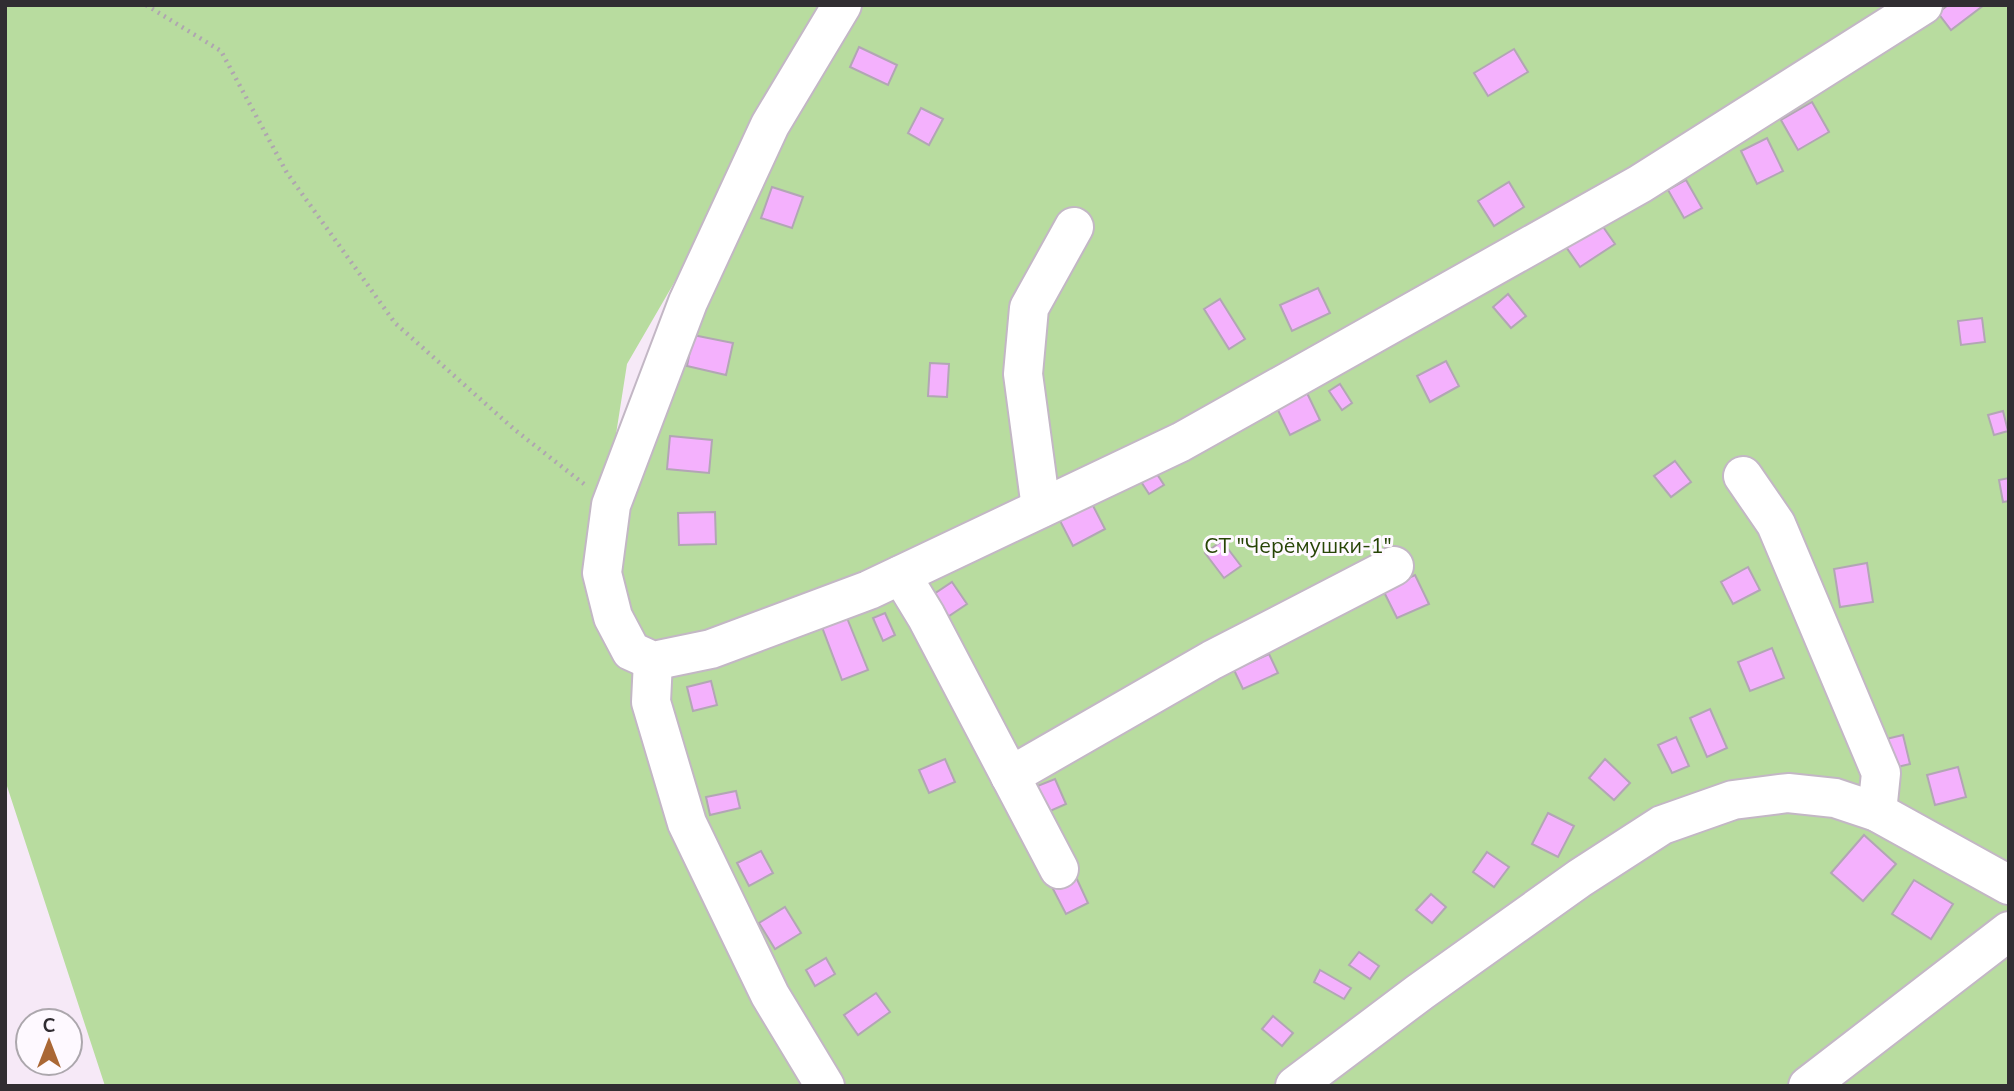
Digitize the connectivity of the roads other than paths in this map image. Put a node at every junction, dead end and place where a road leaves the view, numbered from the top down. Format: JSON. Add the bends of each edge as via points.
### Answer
{"nodes":[{"id":1,"x":842,"y":5,"type":"edge"},
{"id":2,"x":1923,"y":5,"type":"edge"},
{"id":3,"x":1074,"y":228,"type":"dead end"},
{"id":4,"x":1744,"y":476,"type":"dead end"},
{"id":5,"x":1041,"y":509,"type":"junction"},
{"id":6,"x":1394,"y":566,"type":"dead end"},
{"id":7,"x":901,"y":575,"type":"junction"},
{"id":8,"x":653,"y":661,"type":"junction"},
{"id":9,"x":1010,"y":775,"type":"junction"},
{"id":10,"x":1877,"y":813,"type":"junction"},
{"id":11,"x":1059,"y":869,"type":"dead end"},
{"id":12,"x":2009,"y":885,"type":"edge"},
{"id":13,"x":2009,"y":931,"type":"edge"},
{"id":14,"x":825,"y":1086,"type":"edge"},
{"id":15,"x":1295,"y":1086,"type":"edge"},
{"id":16,"x":1808,"y":1086,"type":"edge"}],
"edges":[{"from":1,"to":8,"type":"street","via":[[770,125],[694,289],[611,505],[602,573],[613,617],[631,651]]},
{"from":2,"to":5,"type":"street","via":[[1640,184],[1181,442]]},
{"from":3,"to":5,"type":"street","via":[[1029,308],[1023,374]]},
{"from":4,"to":10,"type":"street","via":[[1776,524],[1881,773]]},
{"from":5,"to":7,"type":"street"},
{"from":6,"to":9,"type":"street","via":[[1212,660]]},
{"from":7,"to":8,"type":"street","via":[[710,649]]},
{"from":7,"to":9,"type":"street"},
{"from":8,"to":14,"type":"street","via":[[651,702],[687,823],[770,995]]},
{"from":9,"to":11,"type":"street"},
{"from":10,"to":12,"type":"street"},
{"from":10,"to":15,"type":"street","via":[[1835,798],[1788,793],[1733,800],[1662,825],[1580,877]]},
{"from":13,"to":16,"type":"street"}]}
